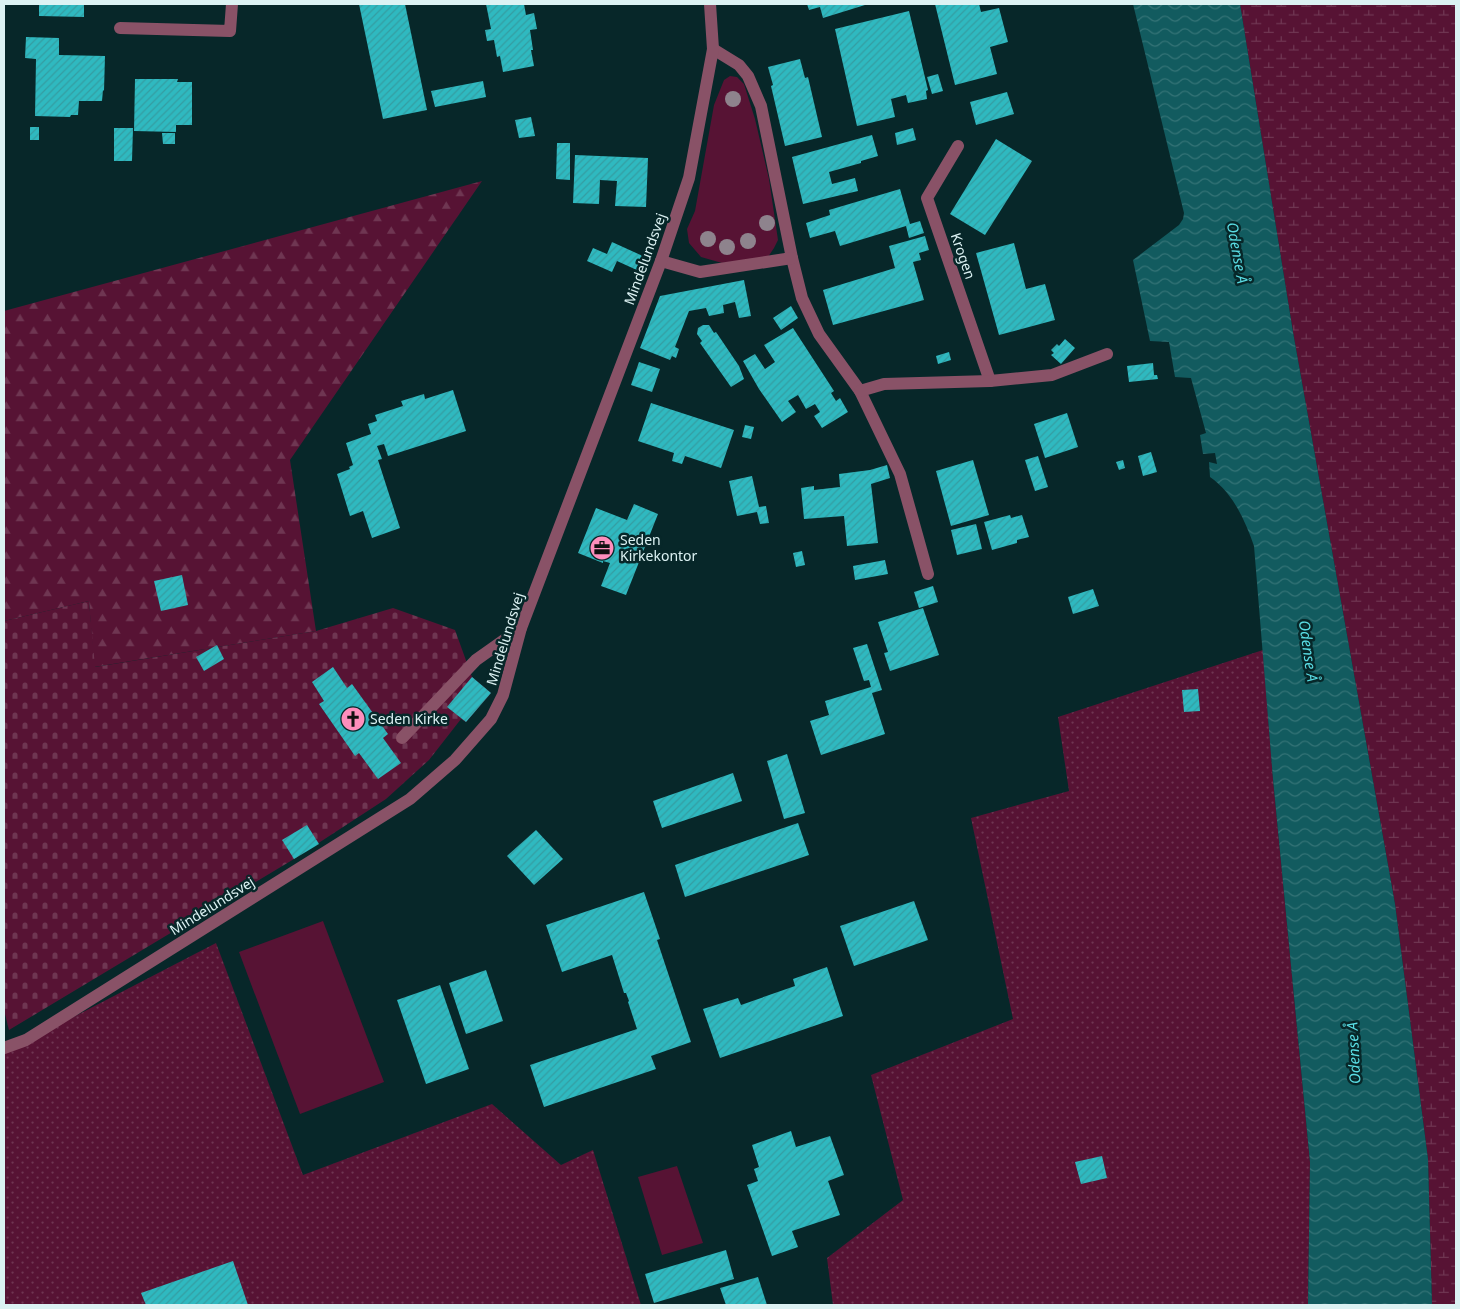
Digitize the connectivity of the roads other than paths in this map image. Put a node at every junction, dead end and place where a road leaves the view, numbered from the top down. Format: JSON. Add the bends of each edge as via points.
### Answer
{"nodes":[{"id":1,"x":232,"y":4,"type":"edge"},
{"id":2,"x":710,"y":4,"type":"edge"},
{"id":3,"x":120,"y":28,"type":"dead end"},
{"id":4,"x":713,"y":49,"type":"junction"},
{"id":5,"x":958,"y":146,"type":"dead end"},
{"id":6,"x":792,"y":258,"type":"junction"},
{"id":7,"x":661,"y":261,"type":"junction"},
{"id":8,"x":1107,"y":354,"type":"dead end"},
{"id":9,"x":990,"y":381,"type":"junction"},
{"id":10,"x":860,"y":391,"type":"junction"},
{"id":11,"x":928,"y":574,"type":"dead end"},
{"id":12,"x":521,"y":628,"type":"junction"},
{"id":13,"x":402,"y":738,"type":"dead end"},
{"id":14,"x":4,"y":1048,"type":"edge"}],
"edges":[{"from":1,"to":3,"type":"street","via":[[230,31]]},
{"from":2,"to":4,"type":"street","name":"Mindelundsvej"},
{"from":4,"to":6,"type":"street","via":[[736,62],[744,71],[761,106]]},
{"from":4,"to":7,"type":"street","name":"Mindelundsvej","via":[[689,178]]},
{"from":5,"to":9,"type":"street","name":"Krogen","via":[[927,198]]},
{"from":6,"to":7,"type":"street","via":[[700,272]]},
{"from":6,"to":10,"type":"street","via":[[802,298],[819,334]]},
{"from":7,"to":12,"type":"street","name":"Mindelundsvej"},
{"from":8,"to":9,"type":"street","via":[[1052,375]]},
{"from":9,"to":10,"type":"street","via":[[884,384]]},
{"from":10,"to":11,"type":"street","via":[[900,474]]},
{"from":12,"to":13,"type":"street","via":[[476,660]]},
{"from":12,"to":14,"type":"street","name":"Mindelundsvej","via":[[504,695],[491,720],[455,760],[410,799],[26,1040]]}]}
